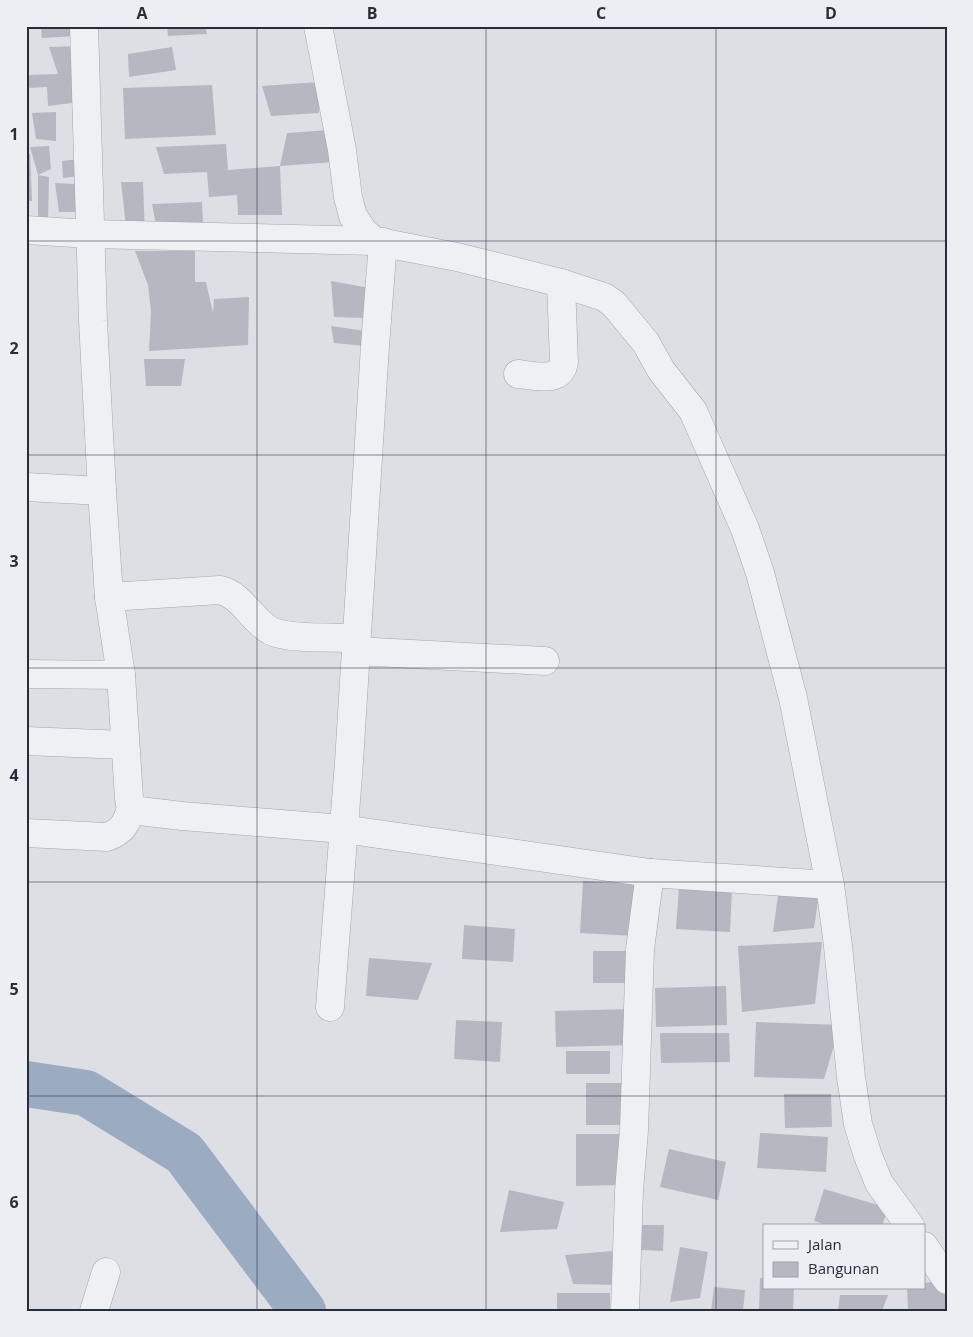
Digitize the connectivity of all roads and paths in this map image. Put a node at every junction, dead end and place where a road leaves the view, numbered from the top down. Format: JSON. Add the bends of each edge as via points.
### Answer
{"nodes":[{"id":1,"x":84,"y":26,"type":"edge"},
{"id":2,"x":318,"y":26,"type":"edge"},
{"id":3,"x":26,"y":230,"type":"edge"},
{"id":4,"x":90,"y":234,"type":"junction"},
{"id":5,"x":379,"y":242,"type":"junction"},
{"id":6,"x":561,"y":283,"type":"junction"},
{"id":7,"x":518,"y":374,"type":"dead end"},
{"id":8,"x":26,"y":488,"type":"edge"},
{"id":9,"x":102,"y":491,"type":"junction"},
{"id":10,"x":109,"y":597,"type":"junction"},
{"id":11,"x":356,"y":644,"type":"junction"},
{"id":12,"x":545,"y":661,"type":"dead end"},
{"id":13,"x":26,"y":674,"type":"edge"},
{"id":14,"x":120,"y":675,"type":"junction"},
{"id":15,"x":26,"y":741,"type":"edge"},
{"id":16,"x":125,"y":745,"type":"junction"},
{"id":17,"x":131,"y":810,"type":"junction"},
{"id":18,"x":344,"y":829,"type":"junction"},
{"id":19,"x":26,"y":834,"type":"edge"},
{"id":20,"x":650,"y":872,"type":"junction"},
{"id":21,"x":830,"y":885,"type":"junction"},
{"id":22,"x":330,"y":1007,"type":"dead end"},
{"id":23,"x":909,"y":1224,"type":"edge"},
{"id":24,"x":926,"y":1249,"type":"edge"},
{"id":25,"x":106,"y":1272,"type":"dead end"},
{"id":26,"x":947,"y":1280,"type":"edge"},
{"id":27,"x":94,"y":1311,"type":"edge"},
{"id":28,"x":626,"y":1311,"type":"edge"}],
"edges":[{"from":1,"to":4,"type":"street"},
{"from":2,"to":5,"type":"street","via":[[353,216],[363,231]]},
{"from":3,"to":4,"type":"street"},
{"from":4,"to":5,"type":"street"},
{"from":4,"to":9,"type":"street"},
{"from":5,"to":6,"type":"street","via":[[457,257]]},
{"from":5,"to":11,"type":"street"},
{"from":6,"to":7,"type":"street","via":[[562,370],[554,376]]},
{"from":6,"to":21,"type":"street","via":[[604,297],[614,304],[646,343],[661,370],[693,411],[745,529],[760,573],[793,698]]},
{"from":8,"to":9,"type":"street"},
{"from":9,"to":10,"type":"street"},
{"from":10,"to":11,"type":"street","via":[[220,590],[237,599],[270,630],[280,634]]},
{"from":10,"to":14,"type":"street"},
{"from":11,"to":12,"type":"street"},
{"from":11,"to":18,"type":"street"},
{"from":13,"to":14,"type":"street"},
{"from":14,"to":16,"type":"street"},
{"from":15,"to":16,"type":"street"},
{"from":16,"to":17,"type":"street"},
{"from":17,"to":18,"type":"street"},
{"from":17,"to":19,"type":"street","via":[[124,827],[107,837]]},
{"from":18,"to":20,"type":"street"},
{"from":18,"to":22,"type":"street"},
{"from":20,"to":21,"type":"street"},
{"from":20,"to":28,"type":"street","via":[[640,950]]},
{"from":21,"to":23,"type":"street","via":[[858,1124],[879,1183]]},
{"from":24,"to":26,"type":"street"},
{"from":25,"to":27,"type":"street"}]}
